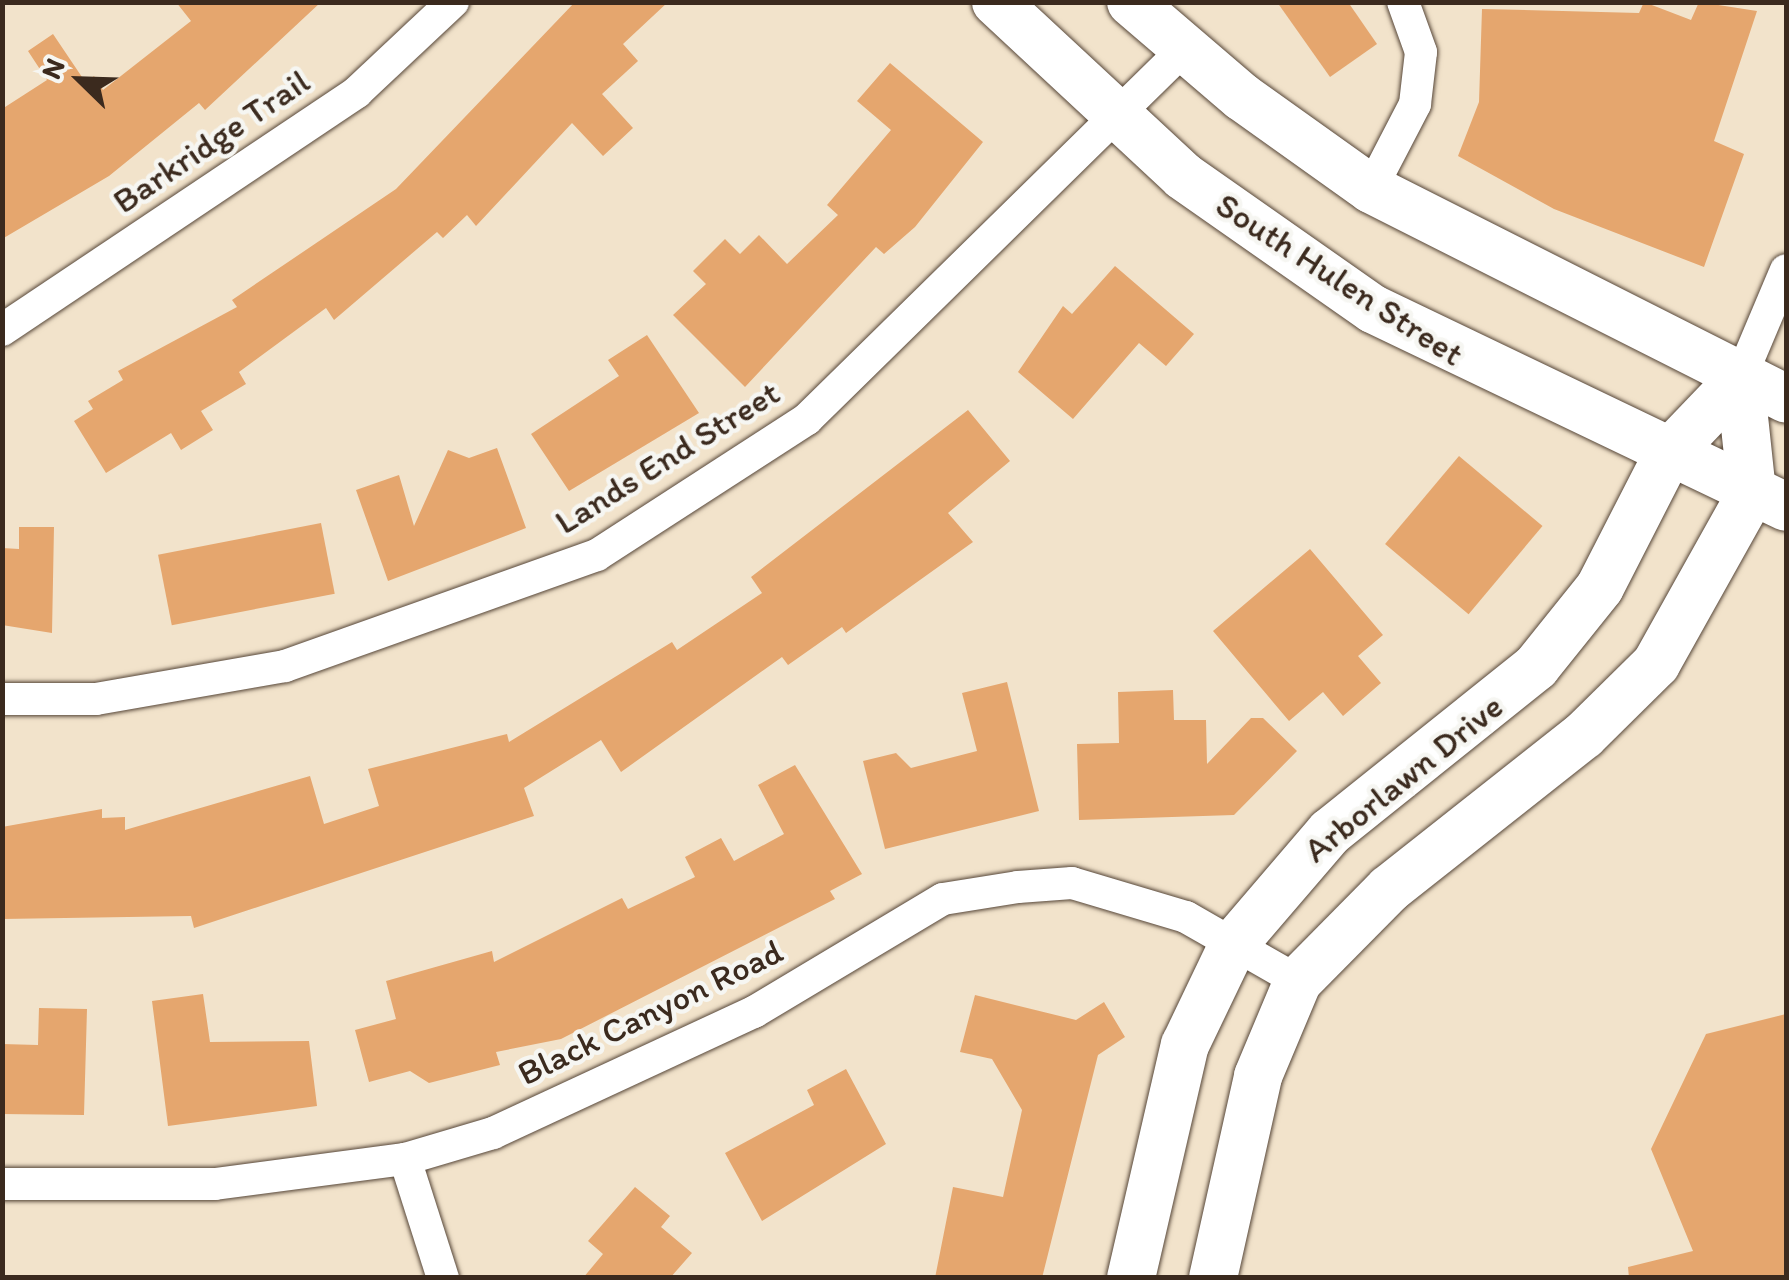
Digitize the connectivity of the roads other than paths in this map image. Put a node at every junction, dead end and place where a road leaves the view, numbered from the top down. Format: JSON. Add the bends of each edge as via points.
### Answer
{"nodes":[{"id":1,"x":453,"y":2,"type":"edge"},
{"id":2,"x":996,"y":2,"type":"edge"},
{"id":3,"x":1131,"y":2,"type":"edge"},
{"id":4,"x":1403,"y":2,"type":"edge"},
{"id":5,"x":1183,"y":50,"type":"junction"},
{"id":6,"x":1113,"y":114,"type":"junction"},
{"id":7,"x":1371,"y":189,"type":"junction"},
{"id":8,"x":1786,"y":270,"type":"edge"},
{"id":9,"x":2,"y":330,"type":"edge"},
{"id":10,"x":1740,"y":379,"type":"junction"},
{"id":11,"x":1786,"y":399,"type":"edge"},
{"id":12,"x":1668,"y":454,"type":"junction"},
{"id":13,"x":1769,"y":500,"type":"edge"},
{"id":14,"x":2,"y":699,"type":"edge"},
{"id":15,"x":1233,"y":945,"type":"junction"},
{"id":16,"x":1298,"y":981,"type":"junction"},
{"id":17,"x":406,"y":1159,"type":"junction"},
{"id":18,"x":2,"y":1184,"type":"edge"},
{"id":19,"x":443,"y":1278,"type":"edge"},
{"id":20,"x":1131,"y":1278,"type":"edge"},
{"id":21,"x":1213,"y":1278,"type":"edge"}],
"edges":[{"from":1,"to":9,"type":"street","name":"Barkridge Trail","via":[[356,92]]},
{"from":2,"to":6,"type":"main road","name":"South Hulen Street"},
{"from":3,"to":5,"type":"main road"},
{"from":4,"to":7,"type":"street","via":[[1421,52],[1415,104]]},
{"from":5,"to":6,"type":"street","name":"Lands End Street"},
{"from":5,"to":7,"type":"main road"},
{"from":6,"to":12,"type":"main road","name":"South Hulen Street","via":[[1246,224],[1373,309]]},
{"from":6,"to":14,"type":"street","name":"Lands End Street","via":[[972,265],[806,419],[597,555],[285,666],[96,700]]},
{"from":7,"to":10,"type":"main road"},
{"from":8,"to":10,"type":"street","name":"Arborlawn Drive"},
{"from":10,"to":11,"type":"main road"},
{"from":10,"to":12,"type":"main road","name":"Arborlawn Drive"},
{"from":10,"to":13,"type":"main road","name":"Arborlawn Drive"},
{"from":12,"to":13,"type":"main road","name":"South Hulen Street"},
{"from":12,"to":15,"type":"main road","name":"Arborlawn Drive","via":[[1600,587],[1536,667],[1330,832]]},
{"from":13,"to":16,"type":"main road","via":[[1656,664],[1584,736],[1389,889]]},
{"from":15,"to":16,"type":"street","name":"Black Canyon Road"},
{"from":15,"to":17,"type":"street","name":"Black Canyon Road","via":[[1186,918],[1072,884],[943,899],[754,1012],[493,1133]]},
{"from":15,"to":20,"type":"main road","name":"Arborlawn Drive","via":[[1184,1044]]},
{"from":16,"to":21,"type":"main road","via":[[1258,1076]]},
{"from":17,"to":18,"type":"street","name":"Black Canyon Road","via":[[215,1184]]},
{"from":17,"to":19,"type":"street"}]}
